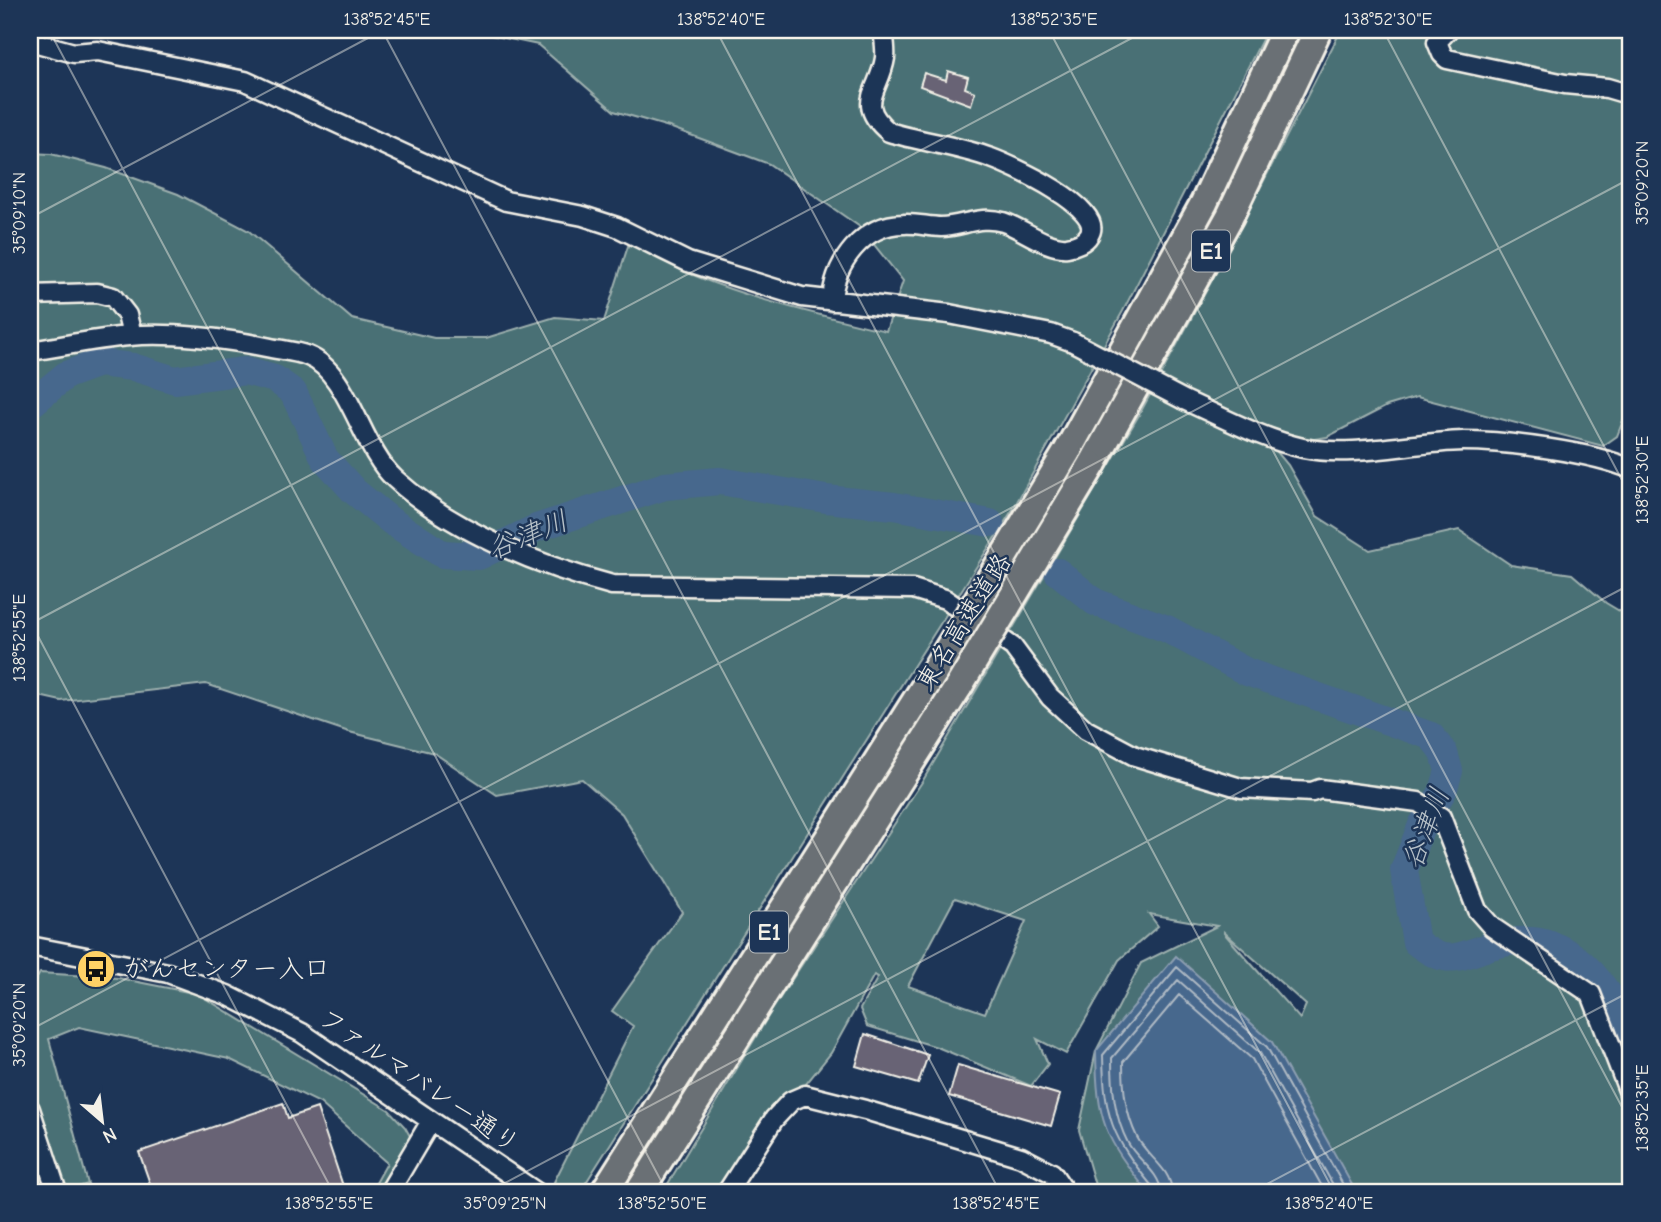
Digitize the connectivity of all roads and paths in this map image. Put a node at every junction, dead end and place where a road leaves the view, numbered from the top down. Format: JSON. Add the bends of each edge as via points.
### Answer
{"nodes":[{"id":1,"x":883,"y":30,"type":"edge"},
{"id":2,"x":1285,"y":30,"type":"edge"},
{"id":3,"x":1318,"y":30,"type":"edge"},
{"id":4,"x":1448,"y":30,"type":"edge"},
{"id":5,"x":30,"y":41,"type":"edge"},
{"id":6,"x":1631,"y":95,"type":"edge"},
{"id":7,"x":30,"y":295,"type":"edge"},
{"id":8,"x":832,"y":301,"type":"junction"},
{"id":9,"x":132,"y":335,"type":"junction"},
{"id":10,"x":30,"y":351,"type":"edge"},
{"id":11,"x":1631,"y":469,"type":"edge"},
{"id":12,"x":30,"y":946,"type":"edge"},
{"id":13,"x":1631,"y":1098,"type":"edge"},
{"id":14,"x":30,"y":1110,"type":"edge"},
{"id":15,"x":431,"y":1121,"type":"junction"},
{"id":16,"x":57,"y":1192,"type":"edge"},
{"id":17,"x":389,"y":1192,"type":"edge"},
{"id":18,"x":536,"y":1192,"type":"edge"},
{"id":19,"x":604,"y":1192,"type":"edge"},
{"id":20,"x":639,"y":1192,"type":"edge"},
{"id":21,"x":727,"y":1192,"type":"edge"},
{"id":22,"x":1065,"y":1192,"type":"edge"}],
"edges":[{"from":1,"to":8,"type":"street","via":[[885,58],[870,100],[877,122],[889,132],[990,158],[1038,179],[1075,204],[1092,229],[1077,244],[1060,247],[1003,222],[980,218],[943,227],[888,226],[857,243],[844,260]]},
{"from":2,"to":19,"type":"highway","name":"東名高速道路","number":"E1","bridge":true,"via":[[1204,203],[1068,450],[934,672]]},
{"from":3,"to":20,"type":"highway","name":"東名高速道路","number":"E1","bridge":true,"via":[[1230,216],[1092,465],[959,686]]},
{"from":4,"to":6,"type":"street","via":[[1437,42],[1447,58]]},
{"from":5,"to":8,"type":"street","via":[[74,53],[98,51],[245,81],[506,201],[583,216],[617,227],[688,262],[802,297]]},
{"from":7,"to":9,"type":"street","via":[[97,293],[113,297],[127,315]]},
{"from":8,"to":11,"type":"street","bridge":true,"via":[[949,314],[1051,334],[1184,400],[1305,448],[1385,449],[1463,441],[1542,448]]},
{"from":9,"to":10,"type":"street"},
{"from":9,"to":13,"type":"street","via":[[234,341],[308,356],[336,383],[374,455],[394,479],[456,524],[575,575],[612,586],[913,589],[945,599],[1013,647],[1050,696],[1086,730],[1135,756],[1241,788],[1320,789],[1418,802],[1441,817],[1476,910],[1591,994]]},
{"from":12,"to":15,"type":"street","name":"ファルマバレー通り","via":[[167,973],[227,995],[302,1033]]},
{"from":14,"to":16,"type":"street"},
{"from":15,"to":17,"type":"street"},
{"from":15,"to":18,"type":"street","name":"ファルマバレー通り"},
{"from":21,"to":22,"type":"street","via":[[774,1119],[791,1101],[806,1095],[1021,1157],[1052,1173]]}]}
